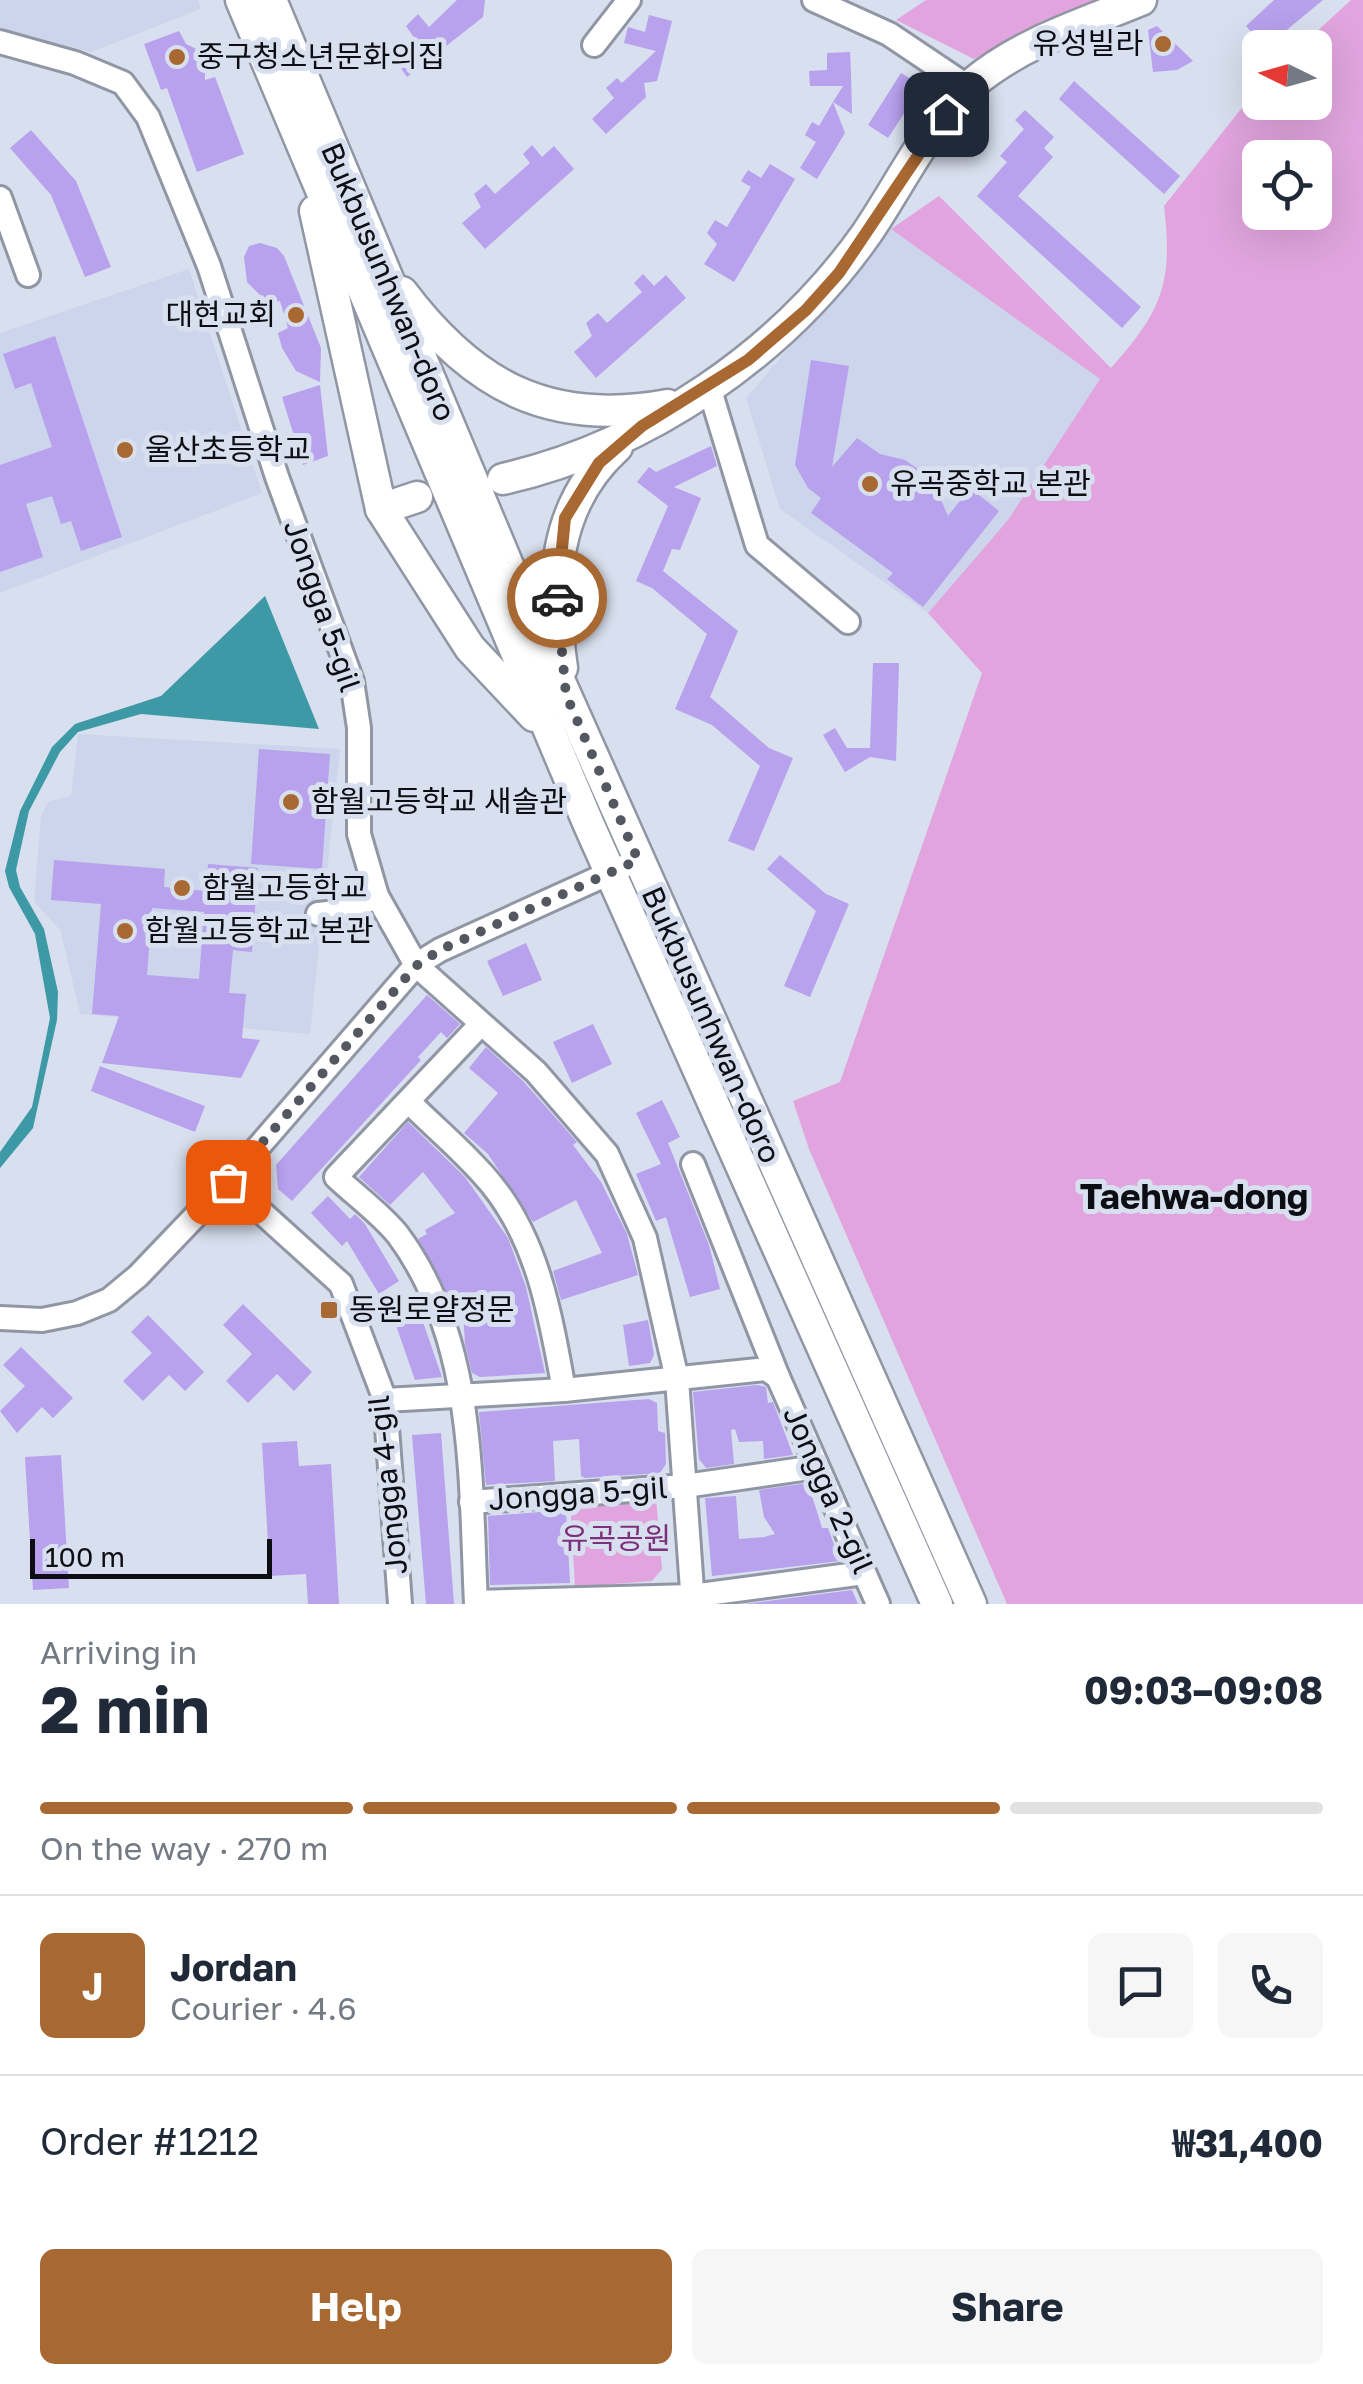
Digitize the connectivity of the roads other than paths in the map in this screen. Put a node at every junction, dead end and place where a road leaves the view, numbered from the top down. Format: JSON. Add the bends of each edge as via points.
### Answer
{"nodes":[{"id":1,"x":241,"y":0,"type":"edge"},
{"id":2,"x":271,"y":0,"type":"edge"},
{"id":3,"x":630,"y":0,"type":"edge"},
{"id":4,"x":814,"y":0,"type":"edge"},
{"id":5,"x":1137,"y":1,"type":"edge"},
{"id":6,"x":0,"y":42,"type":"edge"},
{"id":7,"x":594,"y":45,"type":"dead end"},
{"id":8,"x":968,"y":87,"type":"junction"},
{"id":9,"x":296,"y":131,"type":"junction"},
{"id":10,"x":0,"y":198,"type":"edge"},
{"id":11,"x":381,"y":265,"type":"junction"},
{"id":12,"x":28,"y":275,"type":"dead end"},
{"id":13,"x":710,"y":387,"type":"junction"},
{"id":14,"x":681,"y":402,"type":"junction"},
{"id":15,"x":642,"y":426,"type":"junction"},
{"id":16,"x":503,"y":479,"type":"dead end"},
{"id":17,"x":418,"y":497,"type":"dead end"},
{"id":18,"x":381,"y":509,"type":"junction"},
{"id":19,"x":848,"y":622,"type":"dead end"},
{"id":20,"x":566,"y":695,"type":"junction"},
{"id":21,"x":547,"y":729,"type":"junction"},
{"id":22,"x":638,"y":860,"type":"junction"},
{"id":23,"x":610,"y":872,"type":"junction"},
{"id":24,"x":377,"y":896,"type":"junction"},
{"id":25,"x":318,"y":914,"type":"dead end"},
{"id":26,"x":416,"y":966,"type":"junction"},
{"id":27,"x":480,"y":1025,"type":"junction"},
{"id":28,"x":409,"y":1102,"type":"junction"},
{"id":29,"x":692,"y":1164,"type":"dead end"},
{"id":30,"x":228,"y":1182,"type":"junction"},
{"id":31,"x":0,"y":1318,"type":"edge"},
{"id":32,"x":778,"y":1377,"type":"junction"},
{"id":33,"x":677,"y":1379,"type":"junction"},
{"id":34,"x":564,"y":1390,"type":"junction"},
{"id":35,"x":462,"y":1396,"type":"junction"},
{"id":36,"x":385,"y":1400,"type":"junction"},
{"id":37,"x":816,"y":1468,"type":"junction"},
{"id":38,"x":684,"y":1486,"type":"junction"},
{"id":39,"x":472,"y":1502,"type":"junction"},
{"id":40,"x":864,"y":1574,"type":"junction"},
{"id":41,"x":692,"y":1600,"type":"edge"},
{"id":42,"x":476,"y":1603,"type":"edge"},
{"id":43,"x":400,"y":1604,"type":"edge"},
{"id":44,"x":878,"y":1604,"type":"edge"},
{"id":45,"x":937,"y":1604,"type":"edge"},
{"id":46,"x":970,"y":1604,"type":"edge"}],
"edges":[{"from":1,"to":9,"type":"main road","name":"Bukbusunhwan-doro"},
{"from":2,"to":11,"type":"main road","name":"Bukbusunhwan-doro"},
{"from":3,"to":7,"type":"street"},
{"from":4,"to":8,"type":"street","via":[[889,34]]},
{"from":5,"to":8,"type":"main road","via":[[1026,48]]},
{"from":6,"to":24,"type":"street","name":"Jongga 5-gil","via":[[123,83],[148,117],[209,266],[352,682],[359,834]]},
{"from":8,"to":13,"type":"main road","via":[[839,273],[778,335]]},
{"from":9,"to":18,"type":"main road"},
{"from":9,"to":21,"type":"main road","name":"Bukbusunhwan-doro"},
{"from":10,"to":12,"type":"street"},
{"from":11,"to":14,"type":"main road","via":[[435,330],[497,386],[528,400],[590,410]]},
{"from":11,"to":20,"type":"main road","name":"Bukbusunhwan-doro"},
{"from":13,"to":14,"type":"main road"},
{"from":13,"to":19,"type":"street","via":[[757,546]]},
{"from":14,"to":15,"type":"main road"},
{"from":15,"to":16,"type":"main road","via":[[585,454]]},
{"from":15,"to":20,"type":"main road","via":[[599,463],[565,518],[557,602]]},
{"from":17,"to":18,"type":"main road"},
{"from":18,"to":21,"type":"main road","via":[[486,669]]},
{"from":20,"to":22,"type":"main road","name":"Bukbusunhwan-doro"},
{"from":21,"to":23,"type":"main road","name":"Bukbusunhwan-doro"},
{"from":22,"to":23,"type":"street"},
{"from":22,"to":46,"type":"main road","name":"Bukbusunhwan-doro"},
{"from":23,"to":26,"type":"street"},
{"from":23,"to":45,"type":"main road","name":"Bukbusunhwan-doro"},
{"from":24,"to":25,"type":"street","via":[[346,911]]},
{"from":24,"to":26,"type":"street","name":"Jongga 5-gil"},
{"from":26,"to":27,"type":"street","name":"Jongga 5-gil"},
{"from":26,"to":30,"type":"street"},
{"from":27,"to":28,"type":"street"},
{"from":27,"to":33,"type":"street","name":"Jongga 5-gil","via":[[536,1072],[607,1154],[645,1238]]},
{"from":28,"to":34,"type":"street","via":[[494,1187],[536,1264]]},
{"from":28,"to":35,"type":"street","via":[[336,1177],[396,1234],[442,1310]]},
{"from":29,"to":32,"type":"street","name":"Jongga 2-gil"},
{"from":30,"to":31,"type":"street","via":[[109,1300],[42,1320]]},
{"from":30,"to":36,"type":"street","name":"Jongga 4-gil","via":[[341,1284]]},
{"from":32,"to":33,"type":"street","name":"Jongga 2-gil","via":[[766,1370]]},
{"from":32,"to":37,"type":"street","name":"Jongga 2-gil"},
{"from":33,"to":34,"type":"street","name":"Jongga 2-gil"},
{"from":33,"to":38,"type":"street","name":"Jongga 5-gil"},
{"from":34,"to":35,"type":"street","name":"Jongga 2-gil"},
{"from":35,"to":36,"type":"street","name":"Jongga 2-gil"},
{"from":35,"to":39,"type":"street"},
{"from":36,"to":43,"type":"street","name":"Jongga 4-gil"},
{"from":37,"to":38,"type":"street","name":"Jongga 5-gil"},
{"from":37,"to":40,"type":"street","name":"Jongga 2-gil"},
{"from":38,"to":39,"type":"street","name":"Jongga 5-gil"},
{"from":38,"to":41,"type":"street","name":"Jongga 5-gil"},
{"from":39,"to":42,"type":"street"},
{"from":40,"to":41,"type":"street"},
{"from":40,"to":44,"type":"street","name":"Jongga 2-gil"},
{"from":41,"to":42,"type":"street"}]}
